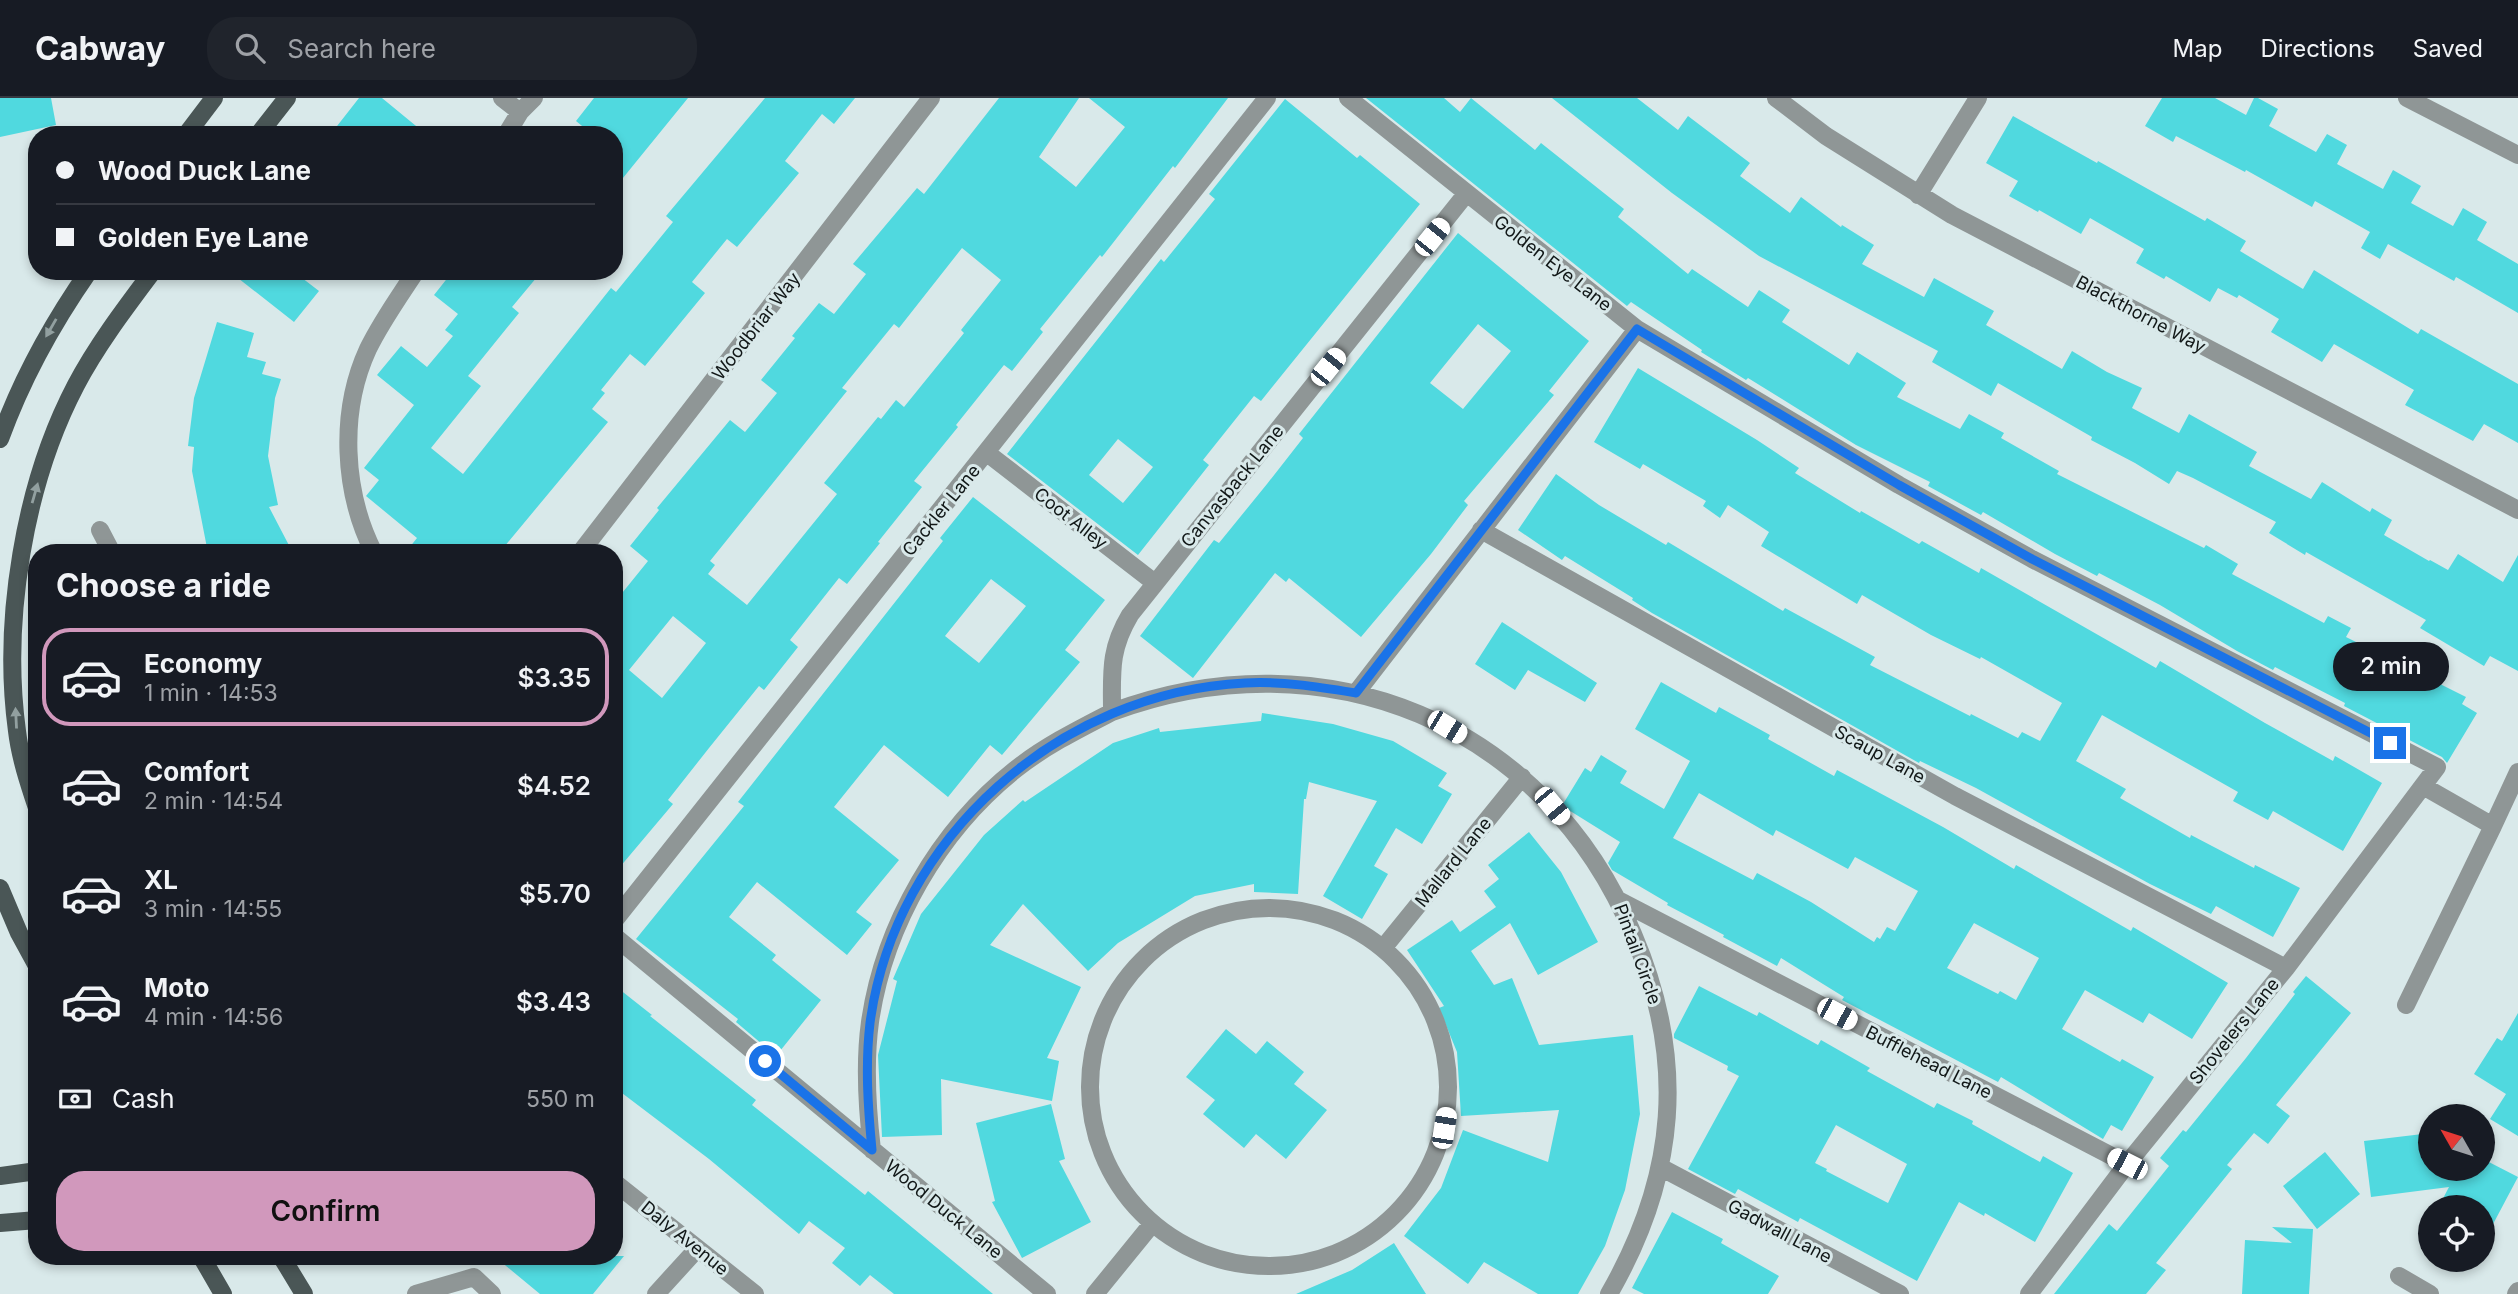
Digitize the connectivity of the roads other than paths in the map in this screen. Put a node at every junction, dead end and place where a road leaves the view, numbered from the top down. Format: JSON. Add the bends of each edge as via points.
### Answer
{"nodes":[{"id":1,"x":214,"y":98,"type":"edge"},
{"id":2,"x":273,"y":98,"type":"edge"},
{"id":3,"x":287,"y":98,"type":"edge"},
{"id":4,"x":502,"y":98,"type":"edge"},
{"id":5,"x":534,"y":98,"type":"edge"},
{"id":6,"x":931,"y":98,"type":"edge"},
{"id":7,"x":1267,"y":98,"type":"edge"},
{"id":8,"x":1348,"y":98,"type":"edge"},
{"id":9,"x":1776,"y":98,"type":"edge"},
{"id":10,"x":1978,"y":98,"type":"edge"},
{"id":11,"x":2407,"y":98,"type":"edge"},
{"id":12,"x":520,"y":112,"type":"junction"},
{"id":13,"x":193,"y":126,"type":"edge"},
{"id":14,"x":263,"y":126,"type":"edge"},
{"id":15,"x":265,"y":126,"type":"edge"},
{"id":16,"x":511,"y":126,"type":"edge"},
{"id":17,"x":2518,"y":155,"type":"edge"},
{"id":18,"x":1466,"y":194,"type":"junction"},
{"id":19,"x":1918,"y":195,"type":"junction"},
{"id":20,"x":83,"y":280,"type":"edge"},
{"id":21,"x":147,"y":280,"type":"edge"},
{"id":22,"x":410,"y":280,"type":"edge"},
{"id":23,"x":1637,"y":329,"type":"junction"},
{"id":24,"x":0,"y":439,"type":"edge"},
{"id":25,"x":987,"y":453,"type":"junction"},
{"id":26,"x":2518,"y":510,"type":"edge"},
{"id":27,"x":100,"y":530,"type":"dead end"},
{"id":28,"x":1481,"y":530,"type":"junction"},
{"id":29,"x":108,"y":544,"type":"edge"},
{"id":30,"x":370,"y":544,"type":"edge"},
{"id":31,"x":587,"y":544,"type":"edge"},
{"id":32,"x":1155,"y":583,"type":"junction"},
{"id":33,"x":1356,"y":693,"type":"junction"},
{"id":34,"x":1112,"y":712,"type":"junction"},
{"id":35,"x":2437,"y":767,"type":"joint"},
{"id":36,"x":2518,"y":772,"type":"edge"},
{"id":37,"x":1522,"y":777,"type":"junction"},
{"id":38,"x":28,"y":782,"type":"edge"},
{"id":39,"x":2423,"y":786,"type":"junction"},
{"id":40,"x":2493,"y":826,"type":"junction"},
{"id":41,"x":0,"y":888,"type":"edge"},
{"id":42,"x":1620,"y":901,"type":"junction"},
{"id":43,"x":623,"y":910,"type":"edge"},
{"id":44,"x":623,"y":943,"type":"edge"},
{"id":45,"x":1384,"y":947,"type":"junction"},
{"id":46,"x":28,"y":950,"type":"edge"},
{"id":47,"x":2286,"y":968,"type":"junction"},
{"id":48,"x":2406,"y":1005,"type":"dead end"},
{"id":49,"x":872,"y":1150,"type":"junction"},
{"id":50,"x":2127,"y":1164,"type":"junction"},
{"id":51,"x":1660,"y":1167,"type":"junction"},
{"id":52,"x":28,"y":1172,"type":"edge"},
{"id":53,"x":0,"y":1176,"type":"edge"},
{"id":54,"x":623,"y":1189,"type":"edge"},
{"id":55,"x":28,"y":1221,"type":"edge"},
{"id":56,"x":0,"y":1223,"type":"edge"},
{"id":57,"x":1152,"y":1224,"type":"junction"},
{"id":58,"x":697,"y":1249,"type":"junction"},
{"id":59,"x":206,"y":1265,"type":"edge"},
{"id":60,"x":286,"y":1265,"type":"edge"},
{"id":61,"x":2399,"y":1276,"type":"dead end"},
{"id":62,"x":223,"y":1294,"type":"edge"},
{"id":63,"x":304,"y":1294,"type":"edge"},
{"id":64,"x":416,"y":1294,"type":"edge"},
{"id":65,"x":492,"y":1294,"type":"edge"},
{"id":66,"x":656,"y":1294,"type":"edge"},
{"id":67,"x":755,"y":1294,"type":"edge"},
{"id":68,"x":1047,"y":1294,"type":"edge"},
{"id":69,"x":1095,"y":1294,"type":"edge"},
{"id":70,"x":1609,"y":1294,"type":"edge"},
{"id":71,"x":1900,"y":1294,"type":"edge"},
{"id":72,"x":2029,"y":1294,"type":"edge"},
{"id":73,"x":2430,"y":1294,"type":"edge"}],
"edges":[{"from":1,"to":13,"type":"main road"},
{"from":2,"to":14,"type":"main road"},
{"from":3,"to":15,"type":"main road"},
{"from":4,"to":12,"type":"street"},
{"from":5,"to":12,"type":"street"},
{"from":6,"to":31,"type":"street","name":"Woodbriar Way"},
{"from":7,"to":25,"type":"street","name":"Cackler Lane"},
{"from":8,"to":18,"type":"street","name":"Golden Eye Lane"},
{"from":9,"to":19,"type":"street","name":"Blackthorne Way"},
{"from":10,"to":19,"type":"street"},
{"from":11,"to":17,"type":"street"},
{"from":12,"to":16,"type":"street"},
{"from":18,"to":23,"type":"street","name":"Golden Eye Lane"},
{"from":18,"to":32,"type":"street","name":"Canvasback Lane"},
{"from":19,"to":26,"type":"street","name":"Blackthorne Way"},
{"from":20,"to":24,"type":"main road","one_way":true,"via":[[30,365]]},
{"from":38,"to":21,"type":"main road","one_way":true,"via":[[16,720],[14,642],[22,543],[53,440],[76,386]]},
{"from":22,"to":30,"type":"street","via":[[367,352],[354,392],[348,433],[350,476]]},
{"from":23,"to":28,"type":"street"},
{"from":23,"to":35,"type":"street","name":"Golden Eye Lane","via":[[2032,559]]},
{"from":25,"to":32,"type":"street","name":"Coot Alley"},
{"from":25,"to":43,"type":"street","name":"Cackler Lane"},
{"from":27,"to":29,"type":"street"},
{"from":28,"to":33,"type":"street"},
{"from":28,"to":47,"type":"street","name":"Scaup Lane","via":[[1955,796]]},
{"from":32,"to":34,"type":"street","name":"Canvasback Lane","via":[[1119,632],[1112,657]]},
{"from":33,"to":34,"type":"street","name":"Pintail Circle","via":[[1301,684],[1245,683],[1191,689]]},
{"from":33,"to":37,"type":"street","name":"Pintail Circle","via":[[1447,727]]},
{"from":34,"to":49,"type":"street","via":[[1058,740],[1018,768],[948,839],[918,885],[894,935],[870,1022],[867,1071]]},
{"from":35,"to":39,"type":"street","name":"Shovelers Lane"},
{"from":36,"to":40,"type":"street"},
{"from":37,"to":42,"type":"street","name":"Pintail Circle","via":[[1587,849]]},
{"from":37,"to":45,"type":"street","name":"Mallard Lane"},
{"from":39,"to":40,"type":"street"},
{"from":39,"to":47,"type":"street","name":"Shovelers Lane"},
{"from":40,"to":48,"type":"street"},
{"from":41,"to":46,"type":"main road"},
{"from":42,"to":50,"type":"street","name":"Bufflehead Lane"},
{"from":42,"to":51,"type":"street","name":"Pintail Circle","via":[[1648,972],[1667,1060],[1668,1113]]},
{"from":44,"to":49,"type":"street","name":"Wood Duck Lane"},
{"from":45,"to":57,"type":"street","via":[[1326,916],[1294,909],[1229,912],[1169,939],[1123,985],[1095,1045],[1091,1099],[1098,1143],[1112,1172],[1129,1200]]},
{"from":45,"to":57,"type":"street","via":[[1426,998],[1447,1061],[1449,1095],[1444,1128],[1417,1188],[1369,1235],[1340,1252],[1309,1262],[1275,1266],[1221,1259],[1179,1243]]},
{"from":47,"to":50,"type":"street","name":"Shovelers Lane"},
{"from":49,"to":68,"type":"street","name":"Wood Duck Lane"},
{"from":50,"to":72,"type":"street","name":"Shovelers Lane"},
{"from":51,"to":70,"type":"street","name":"Pintail Circle","via":[[1646,1219]]},
{"from":51,"to":71,"type":"street","name":"Gadwall Lane"},
{"from":52,"to":53,"type":"main road"},
{"from":54,"to":58,"type":"street","name":"Daly Avenue"},
{"from":55,"to":56,"type":"main road"},
{"from":57,"to":69,"type":"street"},
{"from":58,"to":66,"type":"street"},
{"from":58,"to":67,"type":"street","name":"Daly Avenue"},
{"from":59,"to":62,"type":"main road"},
{"from":60,"to":63,"type":"main road"},
{"from":61,"to":73,"type":"street"},
{"from":64,"to":65,"type":"street","via":[[474,1277]]}]}
